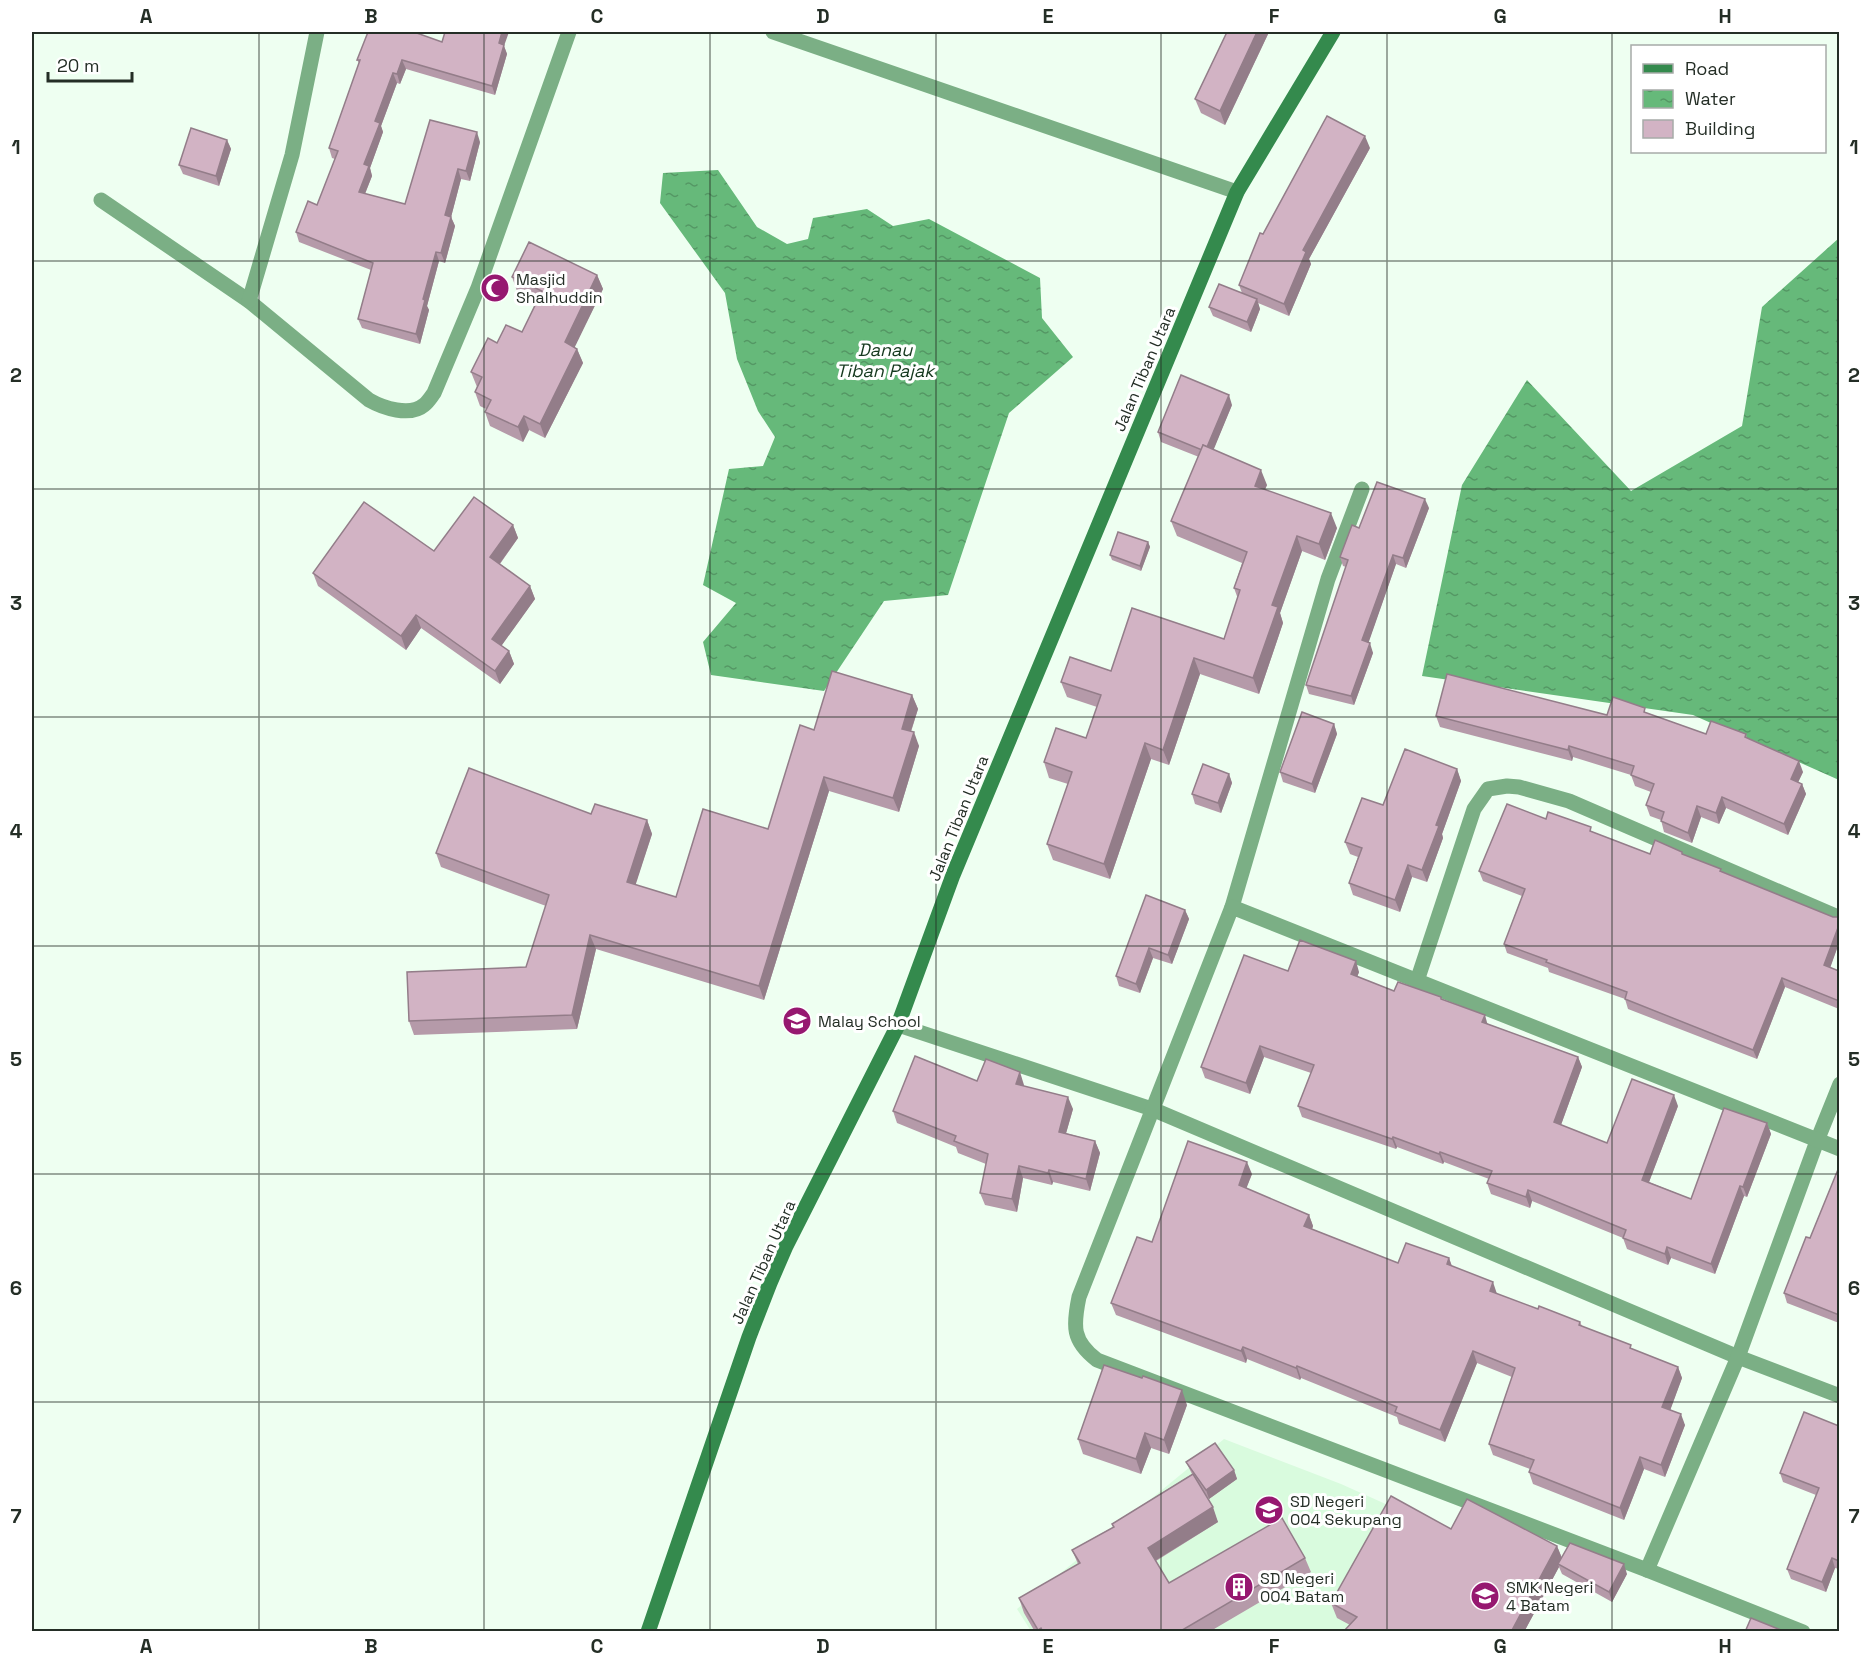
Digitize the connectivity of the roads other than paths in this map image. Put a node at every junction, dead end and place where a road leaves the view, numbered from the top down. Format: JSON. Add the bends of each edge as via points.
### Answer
{"nodes":[{"id":1,"x":317,"y":32,"type":"edge"},
{"id":2,"x":569,"y":32,"type":"edge"},
{"id":3,"x":773,"y":32,"type":"edge"},
{"id":4,"x":1333,"y":32,"type":"edge"},
{"id":5,"x":1237,"y":192,"type":"junction"},
{"id":6,"x":101,"y":200,"type":"dead end"},
{"id":7,"x":249,"y":302,"type":"junction"},
{"id":8,"x":1362,"y":489,"type":"dead end"},
{"id":9,"x":1232,"y":907,"type":"junction"},
{"id":10,"x":1839,"y":918,"type":"edge"},
{"id":11,"x":1417,"y":981,"type":"junction"},
{"id":12,"x":898,"y":1025,"type":"junction"},
{"id":13,"x":1839,"y":1084,"type":"edge"},
{"id":14,"x":1152,"y":1109,"type":"junction"},
{"id":15,"x":1817,"y":1141,"type":"junction"},
{"id":16,"x":1839,"y":1149,"type":"edge"},
{"id":17,"x":1738,"y":1357,"type":"junction"},
{"id":18,"x":1839,"y":1396,"type":"edge"},
{"id":19,"x":1647,"y":1570,"type":"junction"},
{"id":20,"x":648,"y":1632,"type":"edge"},
{"id":21,"x":1803,"y":1632,"type":"edge"}],
"edges":[{"from":1,"to":7,"type":"street","via":[[292,155]]},
{"from":2,"to":7,"type":"street","via":[[478,288],[434,393],[423,406],[398,410],[369,400]]},
{"from":3,"to":5,"type":"street"},
{"from":4,"to":5,"type":"street","name":"Jalan Tiban Utara"},
{"from":5,"to":12,"type":"street","name":"Jalan Tiban Utara","via":[[953,875]]},
{"from":6,"to":7,"type":"street"},
{"from":8,"to":9,"type":"street","via":[[1328,579]]},
{"from":9,"to":11,"type":"street"},
{"from":9,"to":14,"type":"street"},
{"from":10,"to":11,"type":"street","via":[[1569,801],[1519,787],[1498,786],[1488,789],[1474,809]]},
{"from":11,"to":15,"type":"street"},
{"from":12,"to":14,"type":"street"},
{"from":12,"to":20,"type":"street","name":"Jalan Tiban Utara","via":[[770,1283]]},
{"from":13,"to":15,"type":"street"},
{"from":14,"to":17,"type":"street"},
{"from":14,"to":19,"type":"street","via":[[1079,1297],[1074,1322],[1084,1350],[1097,1360]]},
{"from":15,"to":16,"type":"street"},
{"from":15,"to":17,"type":"street"},
{"from":17,"to":18,"type":"street"},
{"from":17,"to":19,"type":"street"},
{"from":19,"to":21,"type":"street"}]}
